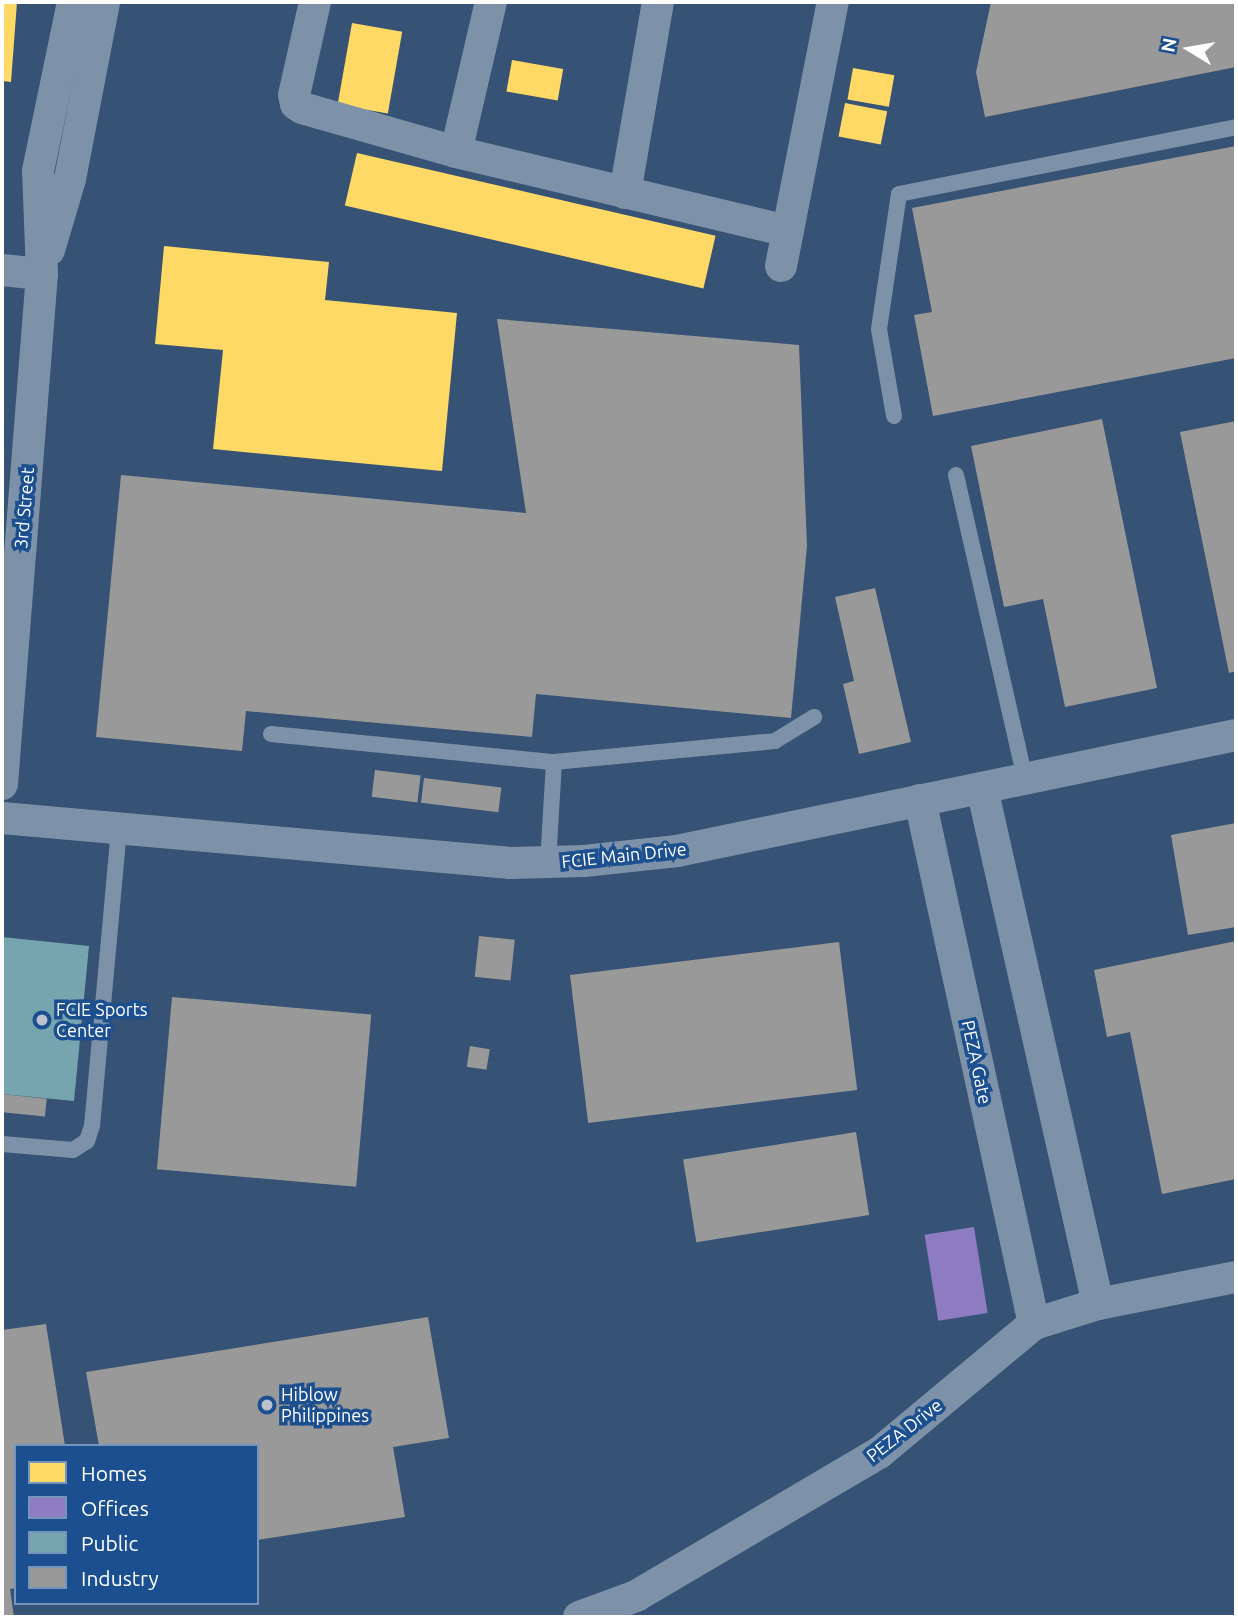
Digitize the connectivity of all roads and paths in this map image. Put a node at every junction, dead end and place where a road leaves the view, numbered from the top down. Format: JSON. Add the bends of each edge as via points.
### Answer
{"nodes":[{"id":1,"x":73,"y":2,"type":"edge"},
{"id":2,"x":104,"y":2,"type":"edge"},
{"id":3,"x":315,"y":2,"type":"edge"},
{"id":4,"x":491,"y":2,"type":"edge"},
{"id":5,"x":658,"y":2,"type":"edge"},
{"id":6,"x":833,"y":2,"type":"edge"},
{"id":7,"x":1236,"y":127,"type":"edge"},
{"id":8,"x":456,"y":152,"type":"junction"},
{"id":9,"x":625,"y":194,"type":"junction"},
{"id":10,"x":788,"y":231,"type":"junction"},
{"id":11,"x":781,"y":266,"type":"dead end"},
{"id":12,"x":2,"y":270,"type":"edge"},
{"id":13,"x":42,"y":274,"type":"junction"},
{"id":14,"x":894,"y":416,"type":"dead end"},
{"id":15,"x":956,"y":475,"type":"dead end"},
{"id":16,"x":814,"y":717,"type":"dead end"},
{"id":17,"x":271,"y":734,"type":"dead end"},
{"id":18,"x":1236,"y":735,"type":"edge"},
{"id":19,"x":554,"y":762,"type":"junction"},
{"id":20,"x":1025,"y":779,"type":"junction"},
{"id":21,"x":2,"y":784,"type":"edge"},
{"id":22,"x":982,"y":788,"type":"junction"},
{"id":23,"x":919,"y":800,"type":"junction"},
{"id":24,"x":2,"y":818,"type":"edge"},
{"id":25,"x":119,"y":828,"type":"junction"},
{"id":26,"x":548,"y":863,"type":"junction"},
{"id":27,"x":2,"y":1144,"type":"edge"},
{"id":28,"x":1236,"y":1277,"type":"edge"},
{"id":29,"x":1098,"y":1304,"type":"junction"},
{"id":30,"x":1034,"y":1324,"type":"junction"},
{"id":31,"x":579,"y":1617,"type":"edge"}],
"edges":[{"from":1,"to":13,"type":"street","name":"3rd Street","via":[[37,171]]},
{"from":2,"to":13,"type":"street","name":"3rd Street","via":[[70,179]]},
{"from":3,"to":8,"type":"street","via":[[294,95],[296,104]]},
{"from":4,"to":8,"type":"street"},
{"from":5,"to":9,"type":"street"},
{"from":6,"to":10,"type":"street"},
{"from":7,"to":14,"type":"lane","via":[[899,194],[879,329]]},
{"from":8,"to":9,"type":"street"},
{"from":9,"to":10,"type":"street"},
{"from":10,"to":11,"type":"street"},
{"from":12,"to":13,"type":"street"},
{"from":13,"to":21,"type":"street","name":"3rd Street"},
{"from":15,"to":20,"type":"lane"},
{"from":16,"to":19,"type":"lane","via":[[775,741]]},
{"from":17,"to":19,"type":"lane"},
{"from":18,"to":20,"type":"street","name":"FCIE Main Drive"},
{"from":19,"to":26,"type":"lane"},
{"from":20,"to":22,"type":"street","name":"FCIE Main Drive"},
{"from":22,"to":23,"type":"street","name":"FCIE Main Drive"},
{"from":22,"to":29,"type":"street"},
{"from":23,"to":26,"type":"street","name":"FCIE Main Drive","via":[[677,851]]},
{"from":23,"to":30,"type":"street","name":"PEZA Gate"},
{"from":24,"to":25,"type":"street","name":"FCIE Main Drive"},
{"from":25,"to":26,"type":"street","name":"FCIE Main Drive"},
{"from":25,"to":27,"type":"lane","via":[[93,1126],[87,1141],[73,1150]]},
{"from":28,"to":29,"type":"street","name":"PEZA Drive"},
{"from":29,"to":30,"type":"street","name":"PEZA Drive"},
{"from":30,"to":31,"type":"street","name":"PEZA Drive","via":[[879,1453],[636,1596]]}]}
